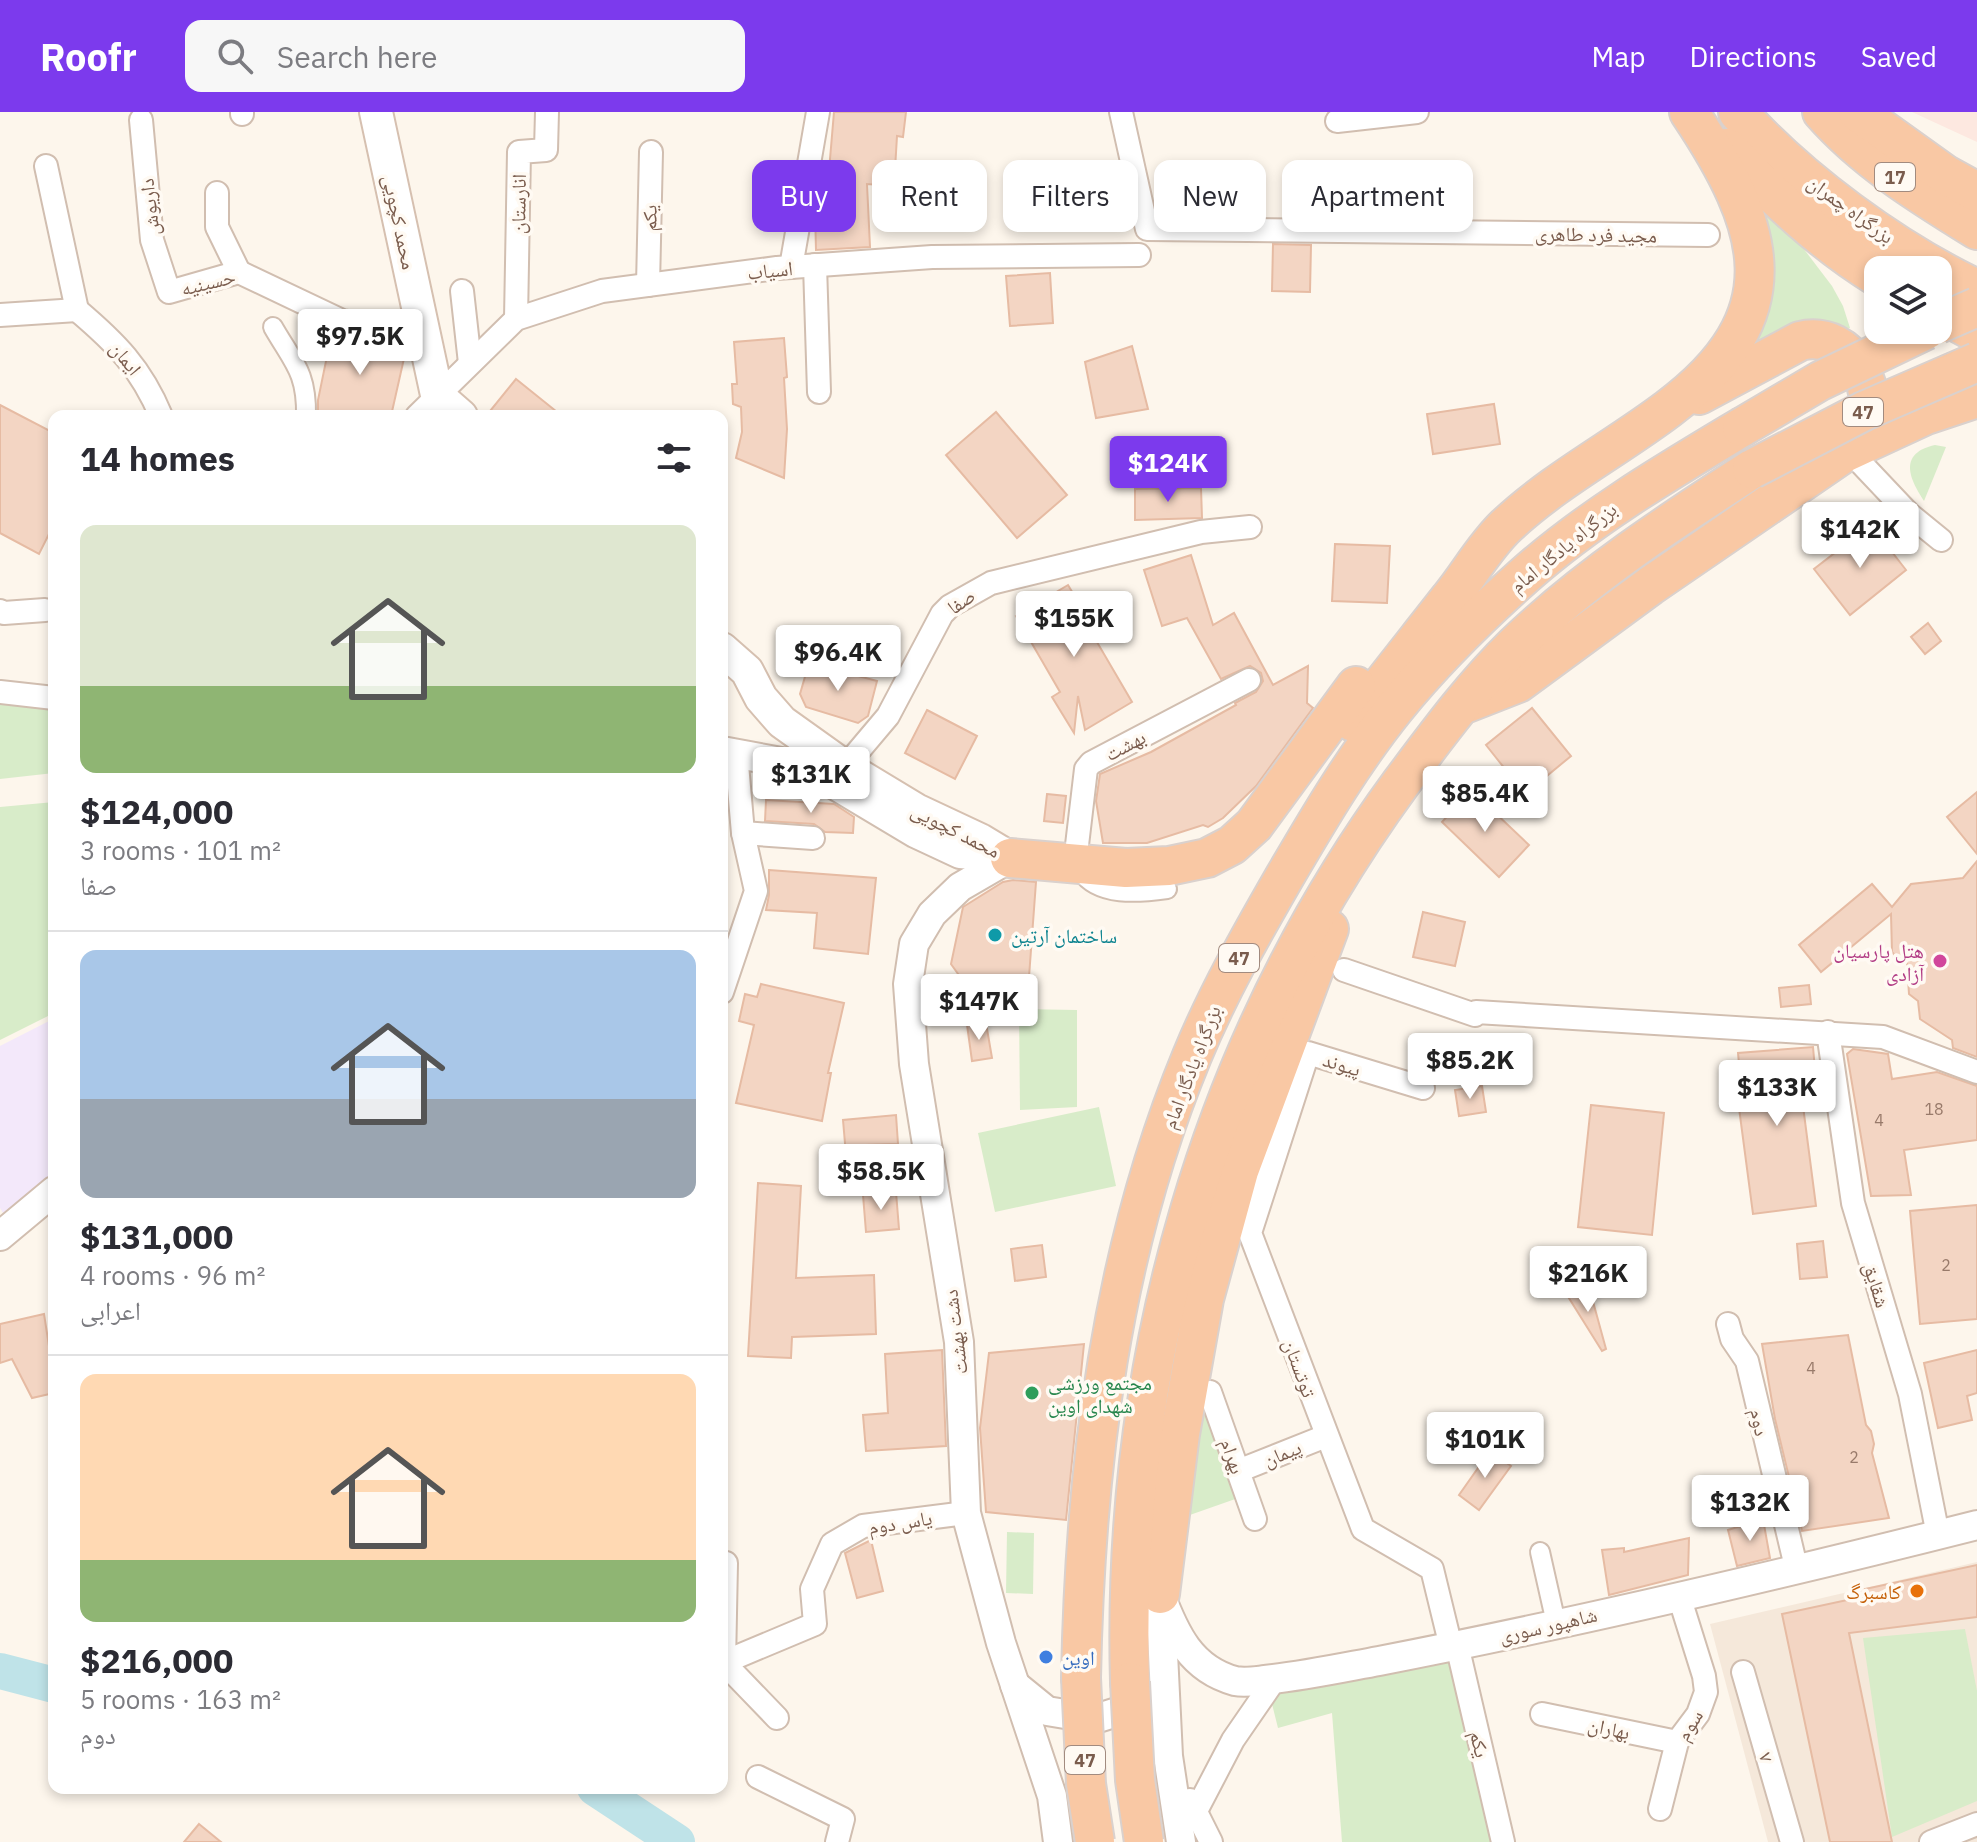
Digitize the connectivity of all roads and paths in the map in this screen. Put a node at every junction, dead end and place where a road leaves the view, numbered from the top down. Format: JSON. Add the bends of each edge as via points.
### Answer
{"nodes":[{"id":1,"x":376,"y":112,"type":"edge"},
{"id":2,"x":547,"y":112,"type":"edge"},
{"id":3,"x":818,"y":112,"type":"edge"},
{"id":4,"x":1121,"y":112,"type":"edge"},
{"id":5,"x":1417,"y":112,"type":"edge"},
{"id":6,"x":1690,"y":112,"type":"edge"},
{"id":7,"x":1738,"y":112,"type":"edge"},
{"id":8,"x":1822,"y":112,"type":"edge"},
{"id":9,"x":1858,"y":112,"type":"edge"},
{"id":10,"x":141,"y":120,"type":"dead end"},
{"id":11,"x":1337,"y":121,"type":"dead end"},
{"id":12,"x":1898,"y":141,"type":"junction"},
{"id":13,"x":651,"y":152,"type":"dead end"},
{"id":14,"x":46,"y":166,"type":"dead end"},
{"id":15,"x":1977,"y":166,"type":"edge"},
{"id":16,"x":1977,"y":192,"type":"edge"},
{"id":17,"x":217,"y":193,"type":"dead end"},
{"id":18,"x":1977,"y":230,"type":"edge"},
{"id":19,"x":1708,"y":235,"type":"dead end"},
{"id":20,"x":1139,"y":255,"type":"dead end"},
{"id":21,"x":815,"y":265,"type":"junction"},
{"id":22,"x":791,"y":267,"type":"junction"},
{"id":23,"x":1864,"y":268,"type":"edge"},
{"id":24,"x":239,"y":272,"type":"junction"},
{"id":25,"x":648,"y":285,"type":"junction"},
{"id":26,"x":462,"y":291,"type":"dead end"},
{"id":27,"x":169,"y":292,"type":"joint"},
{"id":28,"x":77,"y":310,"type":"junction"},
{"id":29,"x":1964,"y":311,"type":"edge"},
{"id":30,"x":0,"y":315,"type":"edge"},
{"id":31,"x":516,"y":319,"type":"junction"},
{"id":32,"x":273,"y":327,"type":"dead end"},
{"id":33,"x":425,"y":343,"type":"junction"},
{"id":34,"x":1897,"y":344,"type":"edge"},
{"id":35,"x":1977,"y":362,"type":"edge"},
{"id":36,"x":470,"y":363,"type":"junction"},
{"id":37,"x":819,"y":392,"type":"dead end"},
{"id":38,"x":1977,"y":398,"type":"edge"},
{"id":39,"x":427,"y":405,"type":"edge"},
{"id":40,"x":158,"y":410,"type":"edge"},
{"id":41,"x":307,"y":410,"type":"edge"},
{"id":42,"x":1667,"y":410,"type":"junction"},
{"id":43,"x":1844,"y":453,"type":"junction"},
{"id":44,"x":1250,"y":527,"type":"dead end"},
{"id":45,"x":1941,"y":540,"type":"dead end"},
{"id":46,"x":1453,"y":595,"type":"junction"},
{"id":47,"x":45,"y":610,"type":"dead end"},
{"id":48,"x":0,"y":611,"type":"edge"},
{"id":49,"x":728,"y":654,"type":"edge"},
{"id":50,"x":1249,"y":680,"type":"dead end"},
{"id":51,"x":0,"y":692,"type":"edge"},
{"id":52,"x":48,"y":697,"type":"edge"},
{"id":53,"x":1457,"y":706,"type":"junction"},
{"id":54,"x":729,"y":752,"type":"edge"},
{"id":55,"x":845,"y":767,"type":"junction"},
{"id":56,"x":1366,"y":831,"type":"junction"},
{"id":57,"x":743,"y":833,"type":"junction"},
{"id":58,"x":813,"y":838,"type":"dead end"},
{"id":59,"x":1010,"y":858,"type":"junction"},
{"id":60,"x":1075,"y":862,"type":"junction"},
{"id":61,"x":1167,"y":889,"type":"dead end"},
{"id":62,"x":1273,"y":896,"type":"junction"},
{"id":63,"x":1344,"y":970,"type":"dead end"},
{"id":64,"x":728,"y":974,"type":"edge"},
{"id":65,"x":1828,"y":1032,"type":"junction"},
{"id":66,"x":1308,"y":1053,"type":"joint"},
{"id":67,"x":1977,"y":1072,"type":"edge"},
{"id":68,"x":1423,"y":1088,"type":"dead end"},
{"id":69,"x":929,"y":1158,"type":"junction"},
{"id":70,"x":866,"y":1159,"type":"dead end"},
{"id":71,"x":48,"y":1197,"type":"edge"},
{"id":72,"x":0,"y":1236,"type":"edge"},
{"id":73,"x":1728,"y":1324,"type":"dead end"},
{"id":74,"x":1210,"y":1392,"type":"dead end"},
{"id":75,"x":1326,"y":1436,"type":"junction"},
{"id":76,"x":1238,"y":1471,"type":"junction"},
{"id":77,"x":966,"y":1513,"type":"junction"},
{"id":78,"x":1255,"y":1519,"type":"dead end"},
{"id":79,"x":1977,"y":1525,"type":"edge"},
{"id":80,"x":1938,"y":1535,"type":"junction"},
{"id":81,"x":1540,"y":1552,"type":"dead end"},
{"id":82,"x":1797,"y":1571,"type":"junction"},
{"id":83,"x":1160,"y":1594,"type":"junction"},
{"id":84,"x":1679,"y":1596,"type":"junction"},
{"id":85,"x":1556,"y":1623,"type":"junction"},
{"id":86,"x":1454,"y":1646,"type":"junction"},
{"id":87,"x":728,"y":1661,"type":"edge"},
{"id":88,"x":728,"y":1668,"type":"edge"},
{"id":89,"x":1743,"y":1672,"type":"dead end"},
{"id":90,"x":1147,"y":1677,"type":"junction"},
{"id":91,"x":1275,"y":1679,"type":"junction"},
{"id":92,"x":1015,"y":1685,"type":"junction"},
{"id":93,"x":1542,"y":1714,"type":"dead end"},
{"id":94,"x":777,"y":1718,"type":"dead end"},
{"id":95,"x":1677,"y":1742,"type":"junction"},
{"id":96,"x":1168,"y":1756,"type":"junction"},
{"id":97,"x":758,"y":1777,"type":"dead end"},
{"id":98,"x":1052,"y":1796,"type":"junction"},
{"id":99,"x":1660,"y":1809,"type":"dead end"},
{"id":100,"x":1196,"y":1811,"type":"junction"},
{"id":101,"x":1977,"y":1824,"type":"edge"},
{"id":102,"x":837,"y":1842,"type":"edge"},
{"id":103,"x":1058,"y":1842,"type":"edge"},
{"id":104,"x":1095,"y":1842,"type":"edge"},
{"id":105,"x":1144,"y":1842,"type":"edge"},
{"id":106,"x":1181,"y":1842,"type":"edge"},
{"id":107,"x":1211,"y":1842,"type":"edge"},
{"id":108,"x":1503,"y":1842,"type":"edge"},
{"id":109,"x":1792,"y":1842,"type":"edge"},
{"id":110,"x":1931,"y":1842,"type":"edge"}],
"edges":[{"from":1,"to":33,"type":"main road","name":"محمد کچویی","via":[[400,191]]},
{"from":2,"to":31,"type":"street","name":"انارستان","via":[[546,150],[519,152]]},
{"from":3,"to":22,"type":"street"},
{"from":4,"to":19,"type":"street","name":"مجید فرد طاهری","via":[[1147,229]]},
{"from":5,"to":11,"type":"street"},
{"from":6,"to":23,"type":"highway","via":[[1774,197]]},
{"from":6,"to":42,"type":"highway","via":[[1740,198],[1754,239],[1755,275],[1736,337],[1704,380]]},
{"from":7,"to":29,"type":"highway","name":"بزرگراه چمران","number":"17","via":[[1795,168],[1948,275]]},
{"from":8,"to":18,"type":"highway","number":"17","via":[[1907,186]]},
{"from":9,"to":12,"type":"highway"},
{"from":10,"to":27,"type":"street","name":"داریوش","via":[[152,240]]},
{"from":12,"to":15,"type":"highway"},
{"from":12,"to":16,"type":"highway"},
{"from":13,"to":25,"type":"street","name":"یکم"},
{"from":14,"to":28,"type":"street"},
{"from":17,"to":24,"type":"street","via":[[217,227]]},
{"from":20,"to":21,"type":"street","name":"اسیاب","via":[[932,257]]},
{"from":21,"to":22,"type":"street","name":"اسیاب"},
{"from":21,"to":37,"type":"street"},
{"from":22,"to":25,"type":"street","name":"اسیاب"},
{"from":24,"to":27,"type":"street","name":"حسینیه"},
{"from":24,"to":33,"type":"street","name":"حسینیه","via":[[342,321],[388,328]]},
{"from":25,"to":31,"type":"street","name":"اسیاب","via":[[602,291]]},
{"from":26,"to":36,"type":"street"},
{"from":28,"to":30,"type":"street"},
{"from":28,"to":40,"type":"street","name":"ایمان","via":[[129,358]]},
{"from":31,"to":36,"type":"street","name":"اسیاب"},
{"from":32,"to":41,"type":"street","via":[[300,368]]},
{"from":33,"to":39,"type":"main road","name":"محمد کچویی"},
{"from":34,"to":62,"type":"highway","name":"بزرگراه یادگار امام","number":"47","bridge":true,"via":[[1820,381],[1609,508],[1527,573],[1396,707],[1327,805]]},
{"from":35,"to":53,"type":"highway","number":"47","bridge":true,"via":[[1864,411],[1752,469],[1616,561],[1516,644]]},
{"from":36,"to":39,"type":"street","name":"اسیاب"},
{"from":38,"to":43,"type":"highway"},
{"from":42,"to":43,"type":"highway","via":[[1800,341],[1827,340],[1853,359],[1869,395],[1862,433]]},
{"from":42,"to":46,"type":"highway","via":[[1584,464],[1505,527]]},
{"from":43,"to":45,"type":"street","via":[[1856,458]]},
{"from":43,"to":53,"type":"highway","via":[[1518,683]]},
{"from":44,"to":55,"type":"street","name":"صفا","via":[[1201,532],[983,586],[942,614],[888,716]]},
{"from":46,"to":60,"type":"highway","via":[[1418,604],[1254,825],[1232,845],[1207,858],[1169,866]]},
{"from":46,"to":62,"type":"highway","via":[[1353,722],[1314,783],[1287,840]]},
{"from":47,"to":48,"type":"street"},
{"from":49,"to":55,"type":"main road","name":"محمد کچویی","via":[[747,671],[782,722]]},
{"from":50,"to":60,"type":"street","name":"بهشت","via":[[1091,763]]},
{"from":51,"to":52,"type":"street"},
{"from":53,"to":56,"type":"highway","number":"47"},
{"from":54,"to":57,"type":"street"},
{"from":54,"to":59,"type":"street","via":[[803,766],[960,854]]},
{"from":55,"to":59,"type":"main road","name":"محمد کچویی"},
{"from":56,"to":83,"type":"highway","via":[[1239,1171],[1204,1299]]},
{"from":56,"to":90,"type":"highway","number":"47","via":[[1269,999],[1230,1087],[1162,1315],[1139,1453],[1128,1612]]},
{"from":57,"to":58,"type":"street"},
{"from":57,"to":64,"type":"street","via":[[756,891]]},
{"from":59,"to":60,"type":"highway"},
{"from":59,"to":69,"type":"street","name":"دشت بهشت","via":[[960,887],[932,914],[914,944],[908,984]]},
{"from":60,"to":61,"type":"street","via":[[1087,881],[1108,889]]},
{"from":62,"to":104,"type":"highway","name":"بزرگراه یادگار امام","number":"47","bridge":true,"via":[[1191,1058],[1152,1169],[1117,1305],[1094,1448],[1083,1610],[1086,1784]]},
{"from":63,"to":65,"type":"street","via":[[1475,1015]]},
{"from":65,"to":67,"type":"street","via":[[1883,1037]]},
{"from":65,"to":80,"type":"street","name":"شقایق","via":[[1853,1203],[1910,1394]]},
{"from":66,"to":68,"type":"street","name":"پیوند"},
{"from":66,"to":75,"type":"street","name":"توتستان","via":[[1250,1233]]},
{"from":69,"to":70,"type":"street"},
{"from":69,"to":77,"type":"street","name":"دشت بهشت","via":[[959,1342]]},
{"from":71,"to":72,"type":"street"},
{"from":73,"to":82,"type":"street","name":"دوم","via":[[1747,1361]]},
{"from":74,"to":76,"type":"street","name":"بهرام"},
{"from":75,"to":76,"type":"street","name":"پیمان"},
{"from":75,"to":86,"type":"street","name":"توتستان","via":[[1363,1529],[1432,1569]]},
{"from":76,"to":78,"type":"street","name":"بهرام"},
{"from":77,"to":87,"type":"street","name":"یاس دوم","via":[[863,1526],[832,1544],[812,1589],[815,1624]]},
{"from":77,"to":92,"type":"street","name":"دشت بهشت"},
{"from":79,"to":80,"type":"street","name":"شاهپور سوری"},
{"from":80,"to":82,"type":"street","name":"شاهپور سوری"},
{"from":81,"to":85,"type":"street"},
{"from":82,"to":84,"type":"street","name":"شاهپور سوری"},
{"from":83,"to":90,"type":"street"},
{"from":83,"to":91,"type":"street","name":"شاهپور سوری","via":[[1181,1643],[1205,1668],[1240,1682]]},
{"from":84,"to":85,"type":"street","name":"شاهپور سوری"},
{"from":84,"to":95,"type":"street","name":"سوم","via":[[1706,1692],[1698,1714]]},
{"from":85,"to":86,"type":"street","name":"شاهپور سوری"},
{"from":86,"to":91,"type":"street","name":"شاهپور سوری"},
{"from":86,"to":108,"type":"street","name":"یکم"},
{"from":88,"to":94,"type":"street"},
{"from":89,"to":109,"type":"street","name":"۷"},
{"from":90,"to":92,"type":"street","via":[[1142,1704],[1095,1719],[1047,1711]]},
{"from":90,"to":96,"type":"street"},
{"from":90,"to":105,"type":"highway","number":"47","bridge":true,"via":[[1135,1780]]},
{"from":91,"to":100,"type":"street","via":[[1233,1740]]},
{"from":92,"to":98,"type":"street","name":"دشت بهشت"},
{"from":93,"to":95,"type":"street","name":"بهاران"},
{"from":95,"to":99,"type":"street","name":"سوم"},
{"from":96,"to":98,"type":"street","via":[[1141,1733],[1124,1728],[1092,1733],[1070,1749]]},
{"from":96,"to":100,"type":"street"},
{"from":96,"to":106,"type":"street"},
{"from":97,"to":102,"type":"street","via":[[843,1819]]},
{"from":98,"to":103,"type":"street","name":"دشت بهشت"},
{"from":100,"to":107,"type":"street"},
{"from":101,"to":110,"type":"street"}]}
